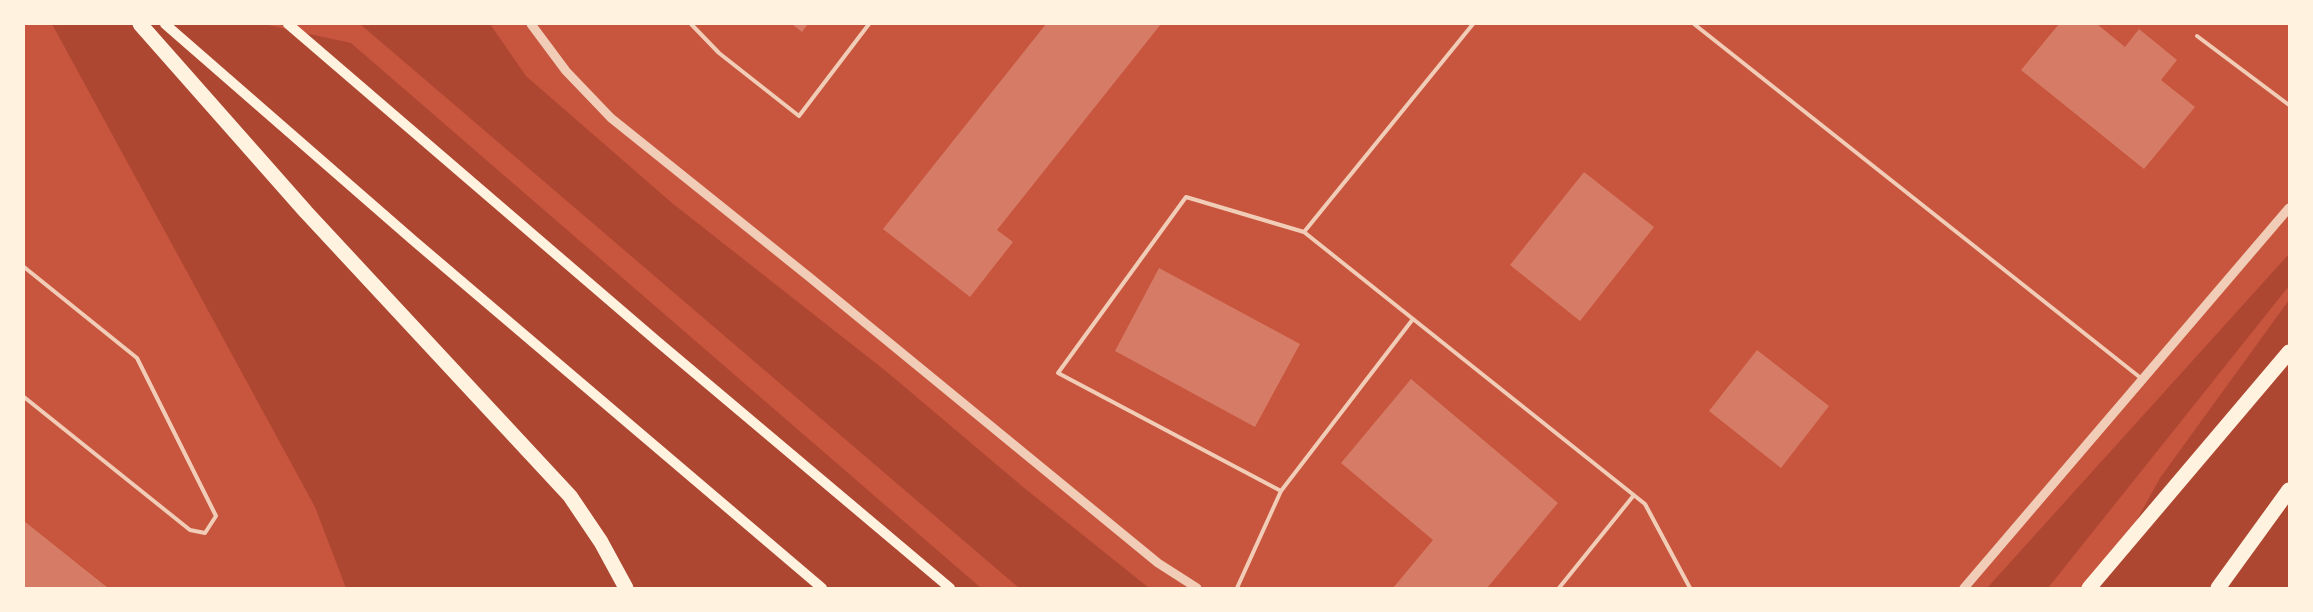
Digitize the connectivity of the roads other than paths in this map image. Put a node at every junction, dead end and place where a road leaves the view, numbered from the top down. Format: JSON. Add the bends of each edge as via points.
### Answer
{"nodes":[{"id":1,"x":140,"y":24,"type":"edge"},
{"id":2,"x":165,"y":24,"type":"edge"},
{"id":3,"x":288,"y":24,"type":"edge"},
{"id":4,"x":300,"y":24,"type":"edge"},
{"id":5,"x":531,"y":24,"type":"edge"},
{"id":6,"x":691,"y":24,"type":"edge"},
{"id":7,"x":869,"y":24,"type":"edge"},
{"id":8,"x":1473,"y":24,"type":"edge"},
{"id":9,"x":1694,"y":24,"type":"edge"},
{"id":10,"x":2197,"y":36,"type":"dead end"},
{"id":11,"x":330,"y":60,"type":"junction"},
{"id":12,"x":2289,"y":105,"type":"edge"},
{"id":13,"x":2289,"y":208,"type":"edge"},
{"id":14,"x":1304,"y":232,"type":"junction"},
{"id":15,"x":24,"y":267,"type":"edge"},
{"id":16,"x":1413,"y":319,"type":"junction"},
{"id":17,"x":2289,"y":352,"type":"edge"},
{"id":18,"x":2142,"y":379,"type":"junction"},
{"id":19,"x":24,"y":397,"type":"edge"},
{"id":20,"x":2289,"y":490,"type":"edge"},
{"id":21,"x":1281,"y":491,"type":"junction"},
{"id":22,"x":1634,"y":495,"type":"junction"},
{"id":23,"x":626,"y":588,"type":"edge"},
{"id":24,"x":822,"y":588,"type":"edge"},
{"id":25,"x":950,"y":588,"type":"edge"},
{"id":26,"x":1197,"y":588,"type":"edge"},
{"id":27,"x":1237,"y":588,"type":"edge"},
{"id":28,"x":1559,"y":588,"type":"edge"},
{"id":29,"x":1690,"y":588,"type":"edge"},
{"id":30,"x":1964,"y":588,"type":"edge"},
{"id":31,"x":2089,"y":588,"type":"edge"},
{"id":32,"x":2218,"y":588,"type":"edge"}],
"edges":[{"from":1,"to":23,"type":"highway","via":[[306,212],[570,496],[601,542]]},
{"from":2,"to":24,"type":"main road"},
{"from":3,"to":11,"type":"main road"},
{"from":4,"to":11,"type":"main road"},
{"from":5,"to":26,"type":"street","via":[[566,71],[611,118],[1158,563]]},
{"from":6,"to":7,"type":"lane","via":[[719,53],[799,116]]},
{"from":8,"to":14,"type":"lane"},
{"from":9,"to":18,"type":"lane"},
{"from":10,"to":12,"type":"lane"},
{"from":11,"to":25,"type":"main road"},
{"from":13,"to":18,"type":"street"},
{"from":14,"to":16,"type":"lane"},
{"from":14,"to":21,"type":"lane","via":[[1186,197],[1058,373]]},
{"from":15,"to":19,"type":"lane","via":[[137,358],[216,516],[205,533],[190,530]]},
{"from":16,"to":21,"type":"lane"},
{"from":16,"to":22,"type":"lane"},
{"from":17,"to":31,"type":"highway"},
{"from":18,"to":30,"type":"street"},
{"from":20,"to":32,"type":"highway"},
{"from":21,"to":27,"type":"lane"},
{"from":22,"to":28,"type":"lane"},
{"from":22,"to":29,"type":"lane","via":[[1645,504]]}]}
